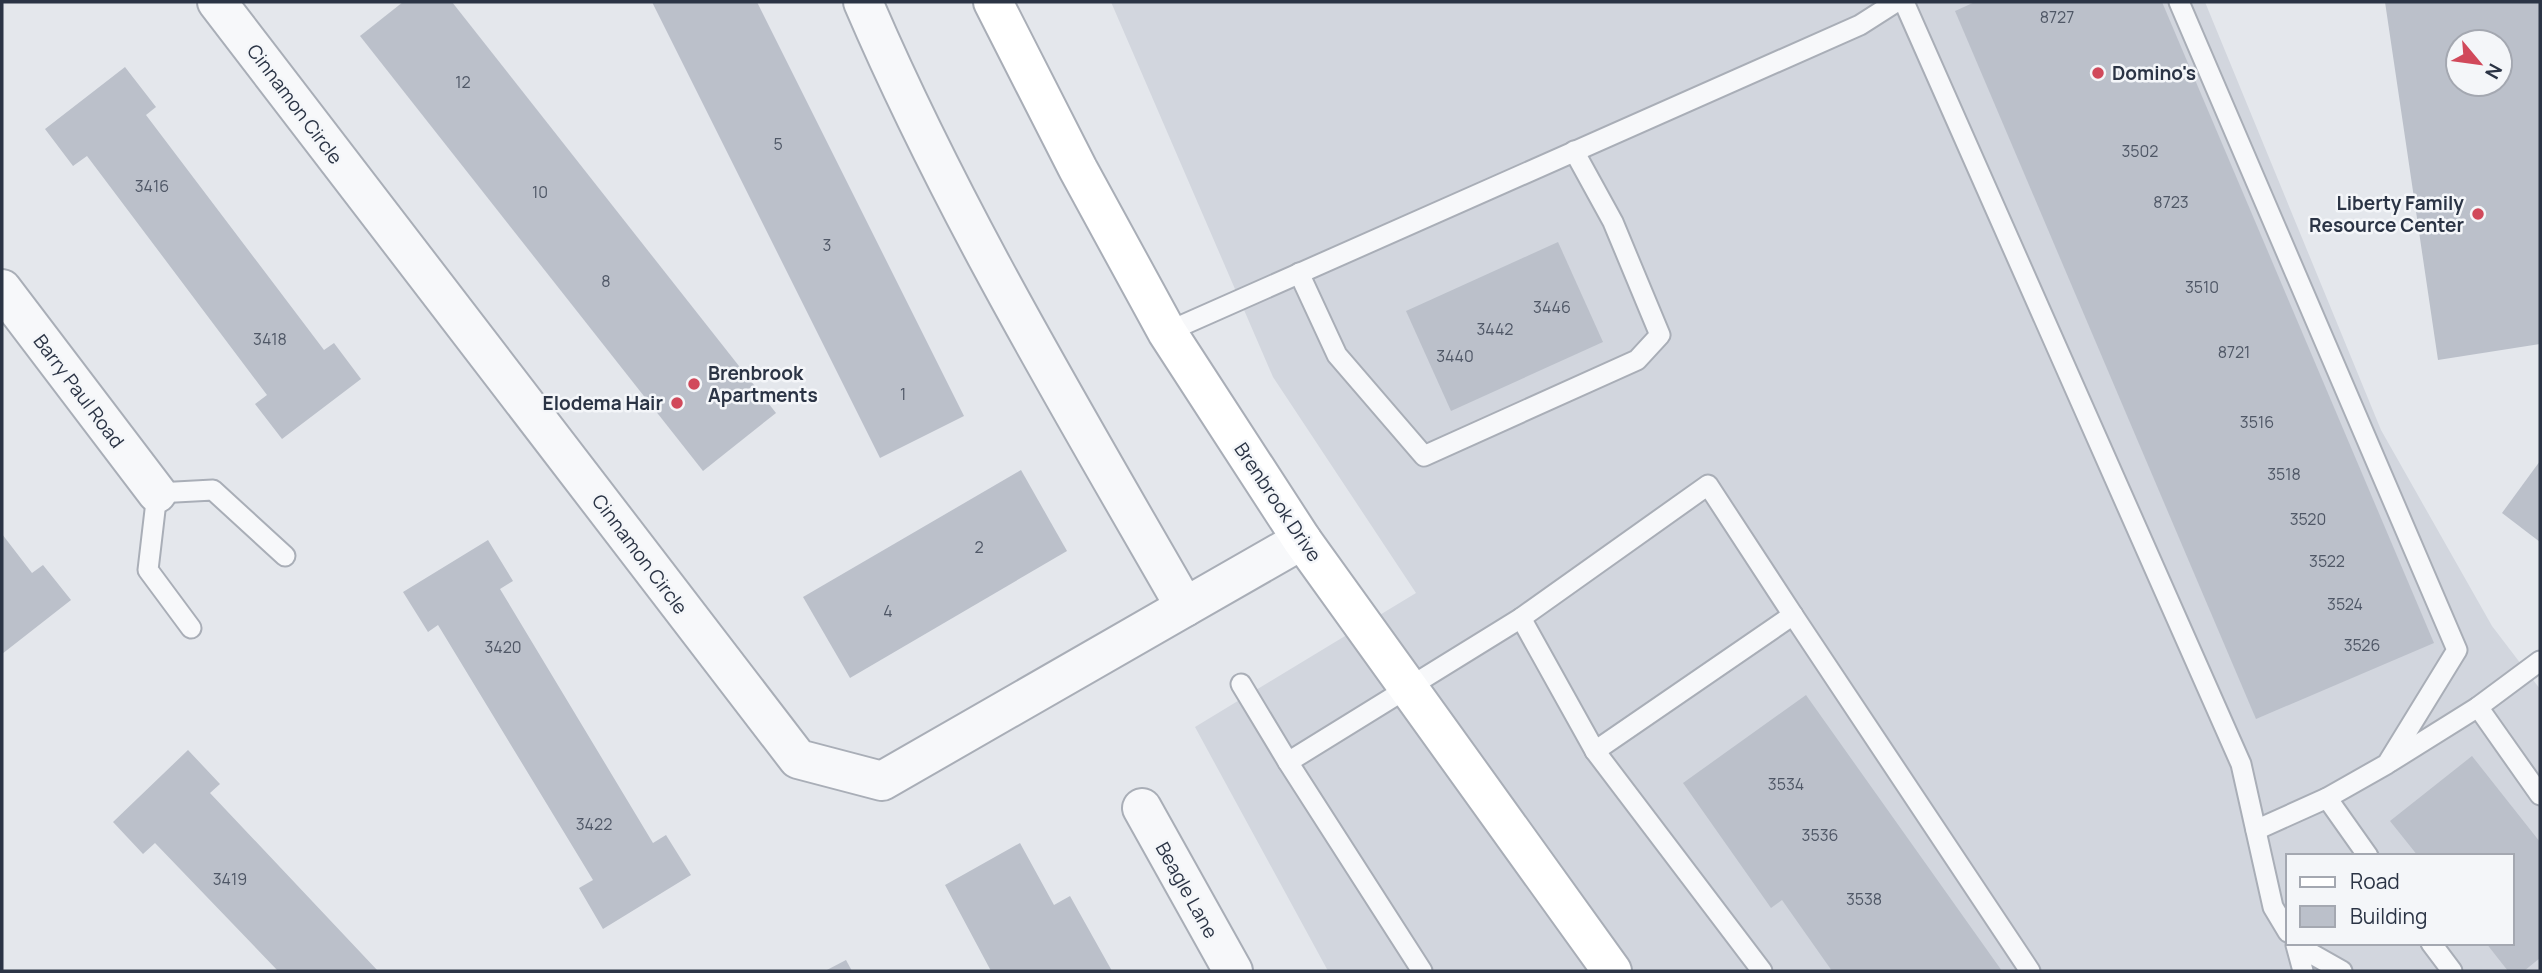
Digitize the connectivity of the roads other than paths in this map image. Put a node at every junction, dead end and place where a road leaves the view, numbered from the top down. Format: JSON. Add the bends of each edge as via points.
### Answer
{"nodes":[{"id":1,"x":218,"y":2,"type":"edge"},
{"id":2,"x":863,"y":2,"type":"edge"},
{"id":3,"x":993,"y":2,"type":"edge"},
{"id":4,"x":1896,"y":2,"type":"edge"},
{"id":5,"x":1904,"y":2,"type":"edge"},
{"id":6,"x":2179,"y":2,"type":"edge"},
{"id":7,"x":1574,"y":151,"type":"junction"},
{"id":8,"x":1299,"y":273,"type":"junction"},
{"id":9,"x":2,"y":289,"type":"edge"},
{"id":10,"x":1167,"y":332,"type":"junction"},
{"id":11,"x":157,"y":493,"type":"junction"},
{"id":12,"x":1302,"y":540,"type":"junction"},
{"id":13,"x":285,"y":556,"type":"dead end"},
{"id":14,"x":1185,"y":607,"type":"junction"},
{"id":15,"x":1793,"y":615,"type":"junction"},
{"id":16,"x":1521,"y":618,"type":"junction"},
{"id":17,"x":191,"y":628,"type":"dead end"},
{"id":18,"x":2540,"y":661,"type":"edge"},
{"id":19,"x":1241,"y":684,"type":"dead end"},
{"id":20,"x":1408,"y":688,"type":"junction"},
{"id":21,"x":2477,"y":707,"type":"junction"},
{"id":22,"x":1595,"y":751,"type":"junction"},
{"id":23,"x":1288,"y":762,"type":"junction"},
{"id":24,"x":2387,"y":764,"type":"junction"},
{"id":25,"x":2540,"y":795,"type":"edge"},
{"id":26,"x":2327,"y":798,"type":"junction"},
{"id":27,"x":1142,"y":808,"type":"dead end"},
{"id":28,"x":2256,"y":830,"type":"junction"},
{"id":29,"x":2367,"y":854,"type":"edge"},
{"id":30,"x":2286,"y":928,"type":"edge"},
{"id":31,"x":2295,"y":945,"type":"edge"},
{"id":32,"x":2301,"y":945,"type":"edge"},
{"id":33,"x":2432,"y":945,"type":"edge"},
{"id":34,"x":1233,"y":971,"type":"edge"},
{"id":35,"x":1422,"y":971,"type":"edge"},
{"id":36,"x":1612,"y":971,"type":"edge"},
{"id":37,"x":1762,"y":971,"type":"edge"},
{"id":38,"x":2030,"y":971,"type":"edge"},
{"id":39,"x":2303,"y":971,"type":"edge"},
{"id":40,"x":2342,"y":971,"type":"edge"},
{"id":41,"x":2452,"y":971,"type":"edge"}],
"edges":[{"from":1,"to":14,"type":"street","name":"Cinnamon Circle","via":[[797,759],[882,781]]},
{"from":2,"to":14,"type":"street","via":[[899,85],[1009,299]]},
{"from":3,"to":10,"type":"street","name":"Brenbrook Drive"},
{"from":4,"to":7,"type":"lane","via":[[1860,25]]},
{"from":5,"to":28,"type":"lane","via":[[2241,764]]},
{"from":6,"to":24,"type":"lane","via":[[2457,650]]},
{"from":7,"to":8,"type":"lane"},
{"from":7,"to":8,"type":"lane","via":[[1613,222],[1660,335],[1637,360],[1424,456],[1337,355]]},
{"from":8,"to":10,"type":"lane"},
{"from":9,"to":11,"type":"street","name":"Barry Paul Road"},
{"from":10,"to":12,"type":"street","name":"Brenbrook Drive"},
{"from":11,"to":13,"type":"lane","via":[[214,491]]},
{"from":11,"to":17,"type":"lane","via":[[148,570]]},
{"from":12,"to":14,"type":"street","name":"Cinnamon Circle"},
{"from":12,"to":20,"type":"street","name":"Brenbrook Drive"},
{"from":15,"to":16,"type":"lane","via":[[1707,485]]},
{"from":15,"to":22,"type":"lane"},
{"from":15,"to":38,"type":"lane"},
{"from":16,"to":20,"type":"lane"},
{"from":16,"to":22,"type":"lane"},
{"from":18,"to":21,"type":"lane"},
{"from":19,"to":23,"type":"lane"},
{"from":20,"to":23,"type":"lane"},
{"from":20,"to":36,"type":"street","name":"Brenbrook Drive"},
{"from":21,"to":24,"type":"lane"},
{"from":21,"to":25,"type":"lane"},
{"from":22,"to":37,"type":"lane"},
{"from":23,"to":35,"type":"lane"},
{"from":24,"to":26,"type":"lane"},
{"from":26,"to":28,"type":"lane"},
{"from":26,"to":29,"type":"lane"},
{"from":27,"to":34,"type":"street","name":"Beagle Lane"},
{"from":28,"to":30,"type":"lane","via":[[2273,906]]},
{"from":31,"to":39,"type":"lane"},
{"from":32,"to":40,"type":"lane"},
{"from":33,"to":41,"type":"lane"}]}
